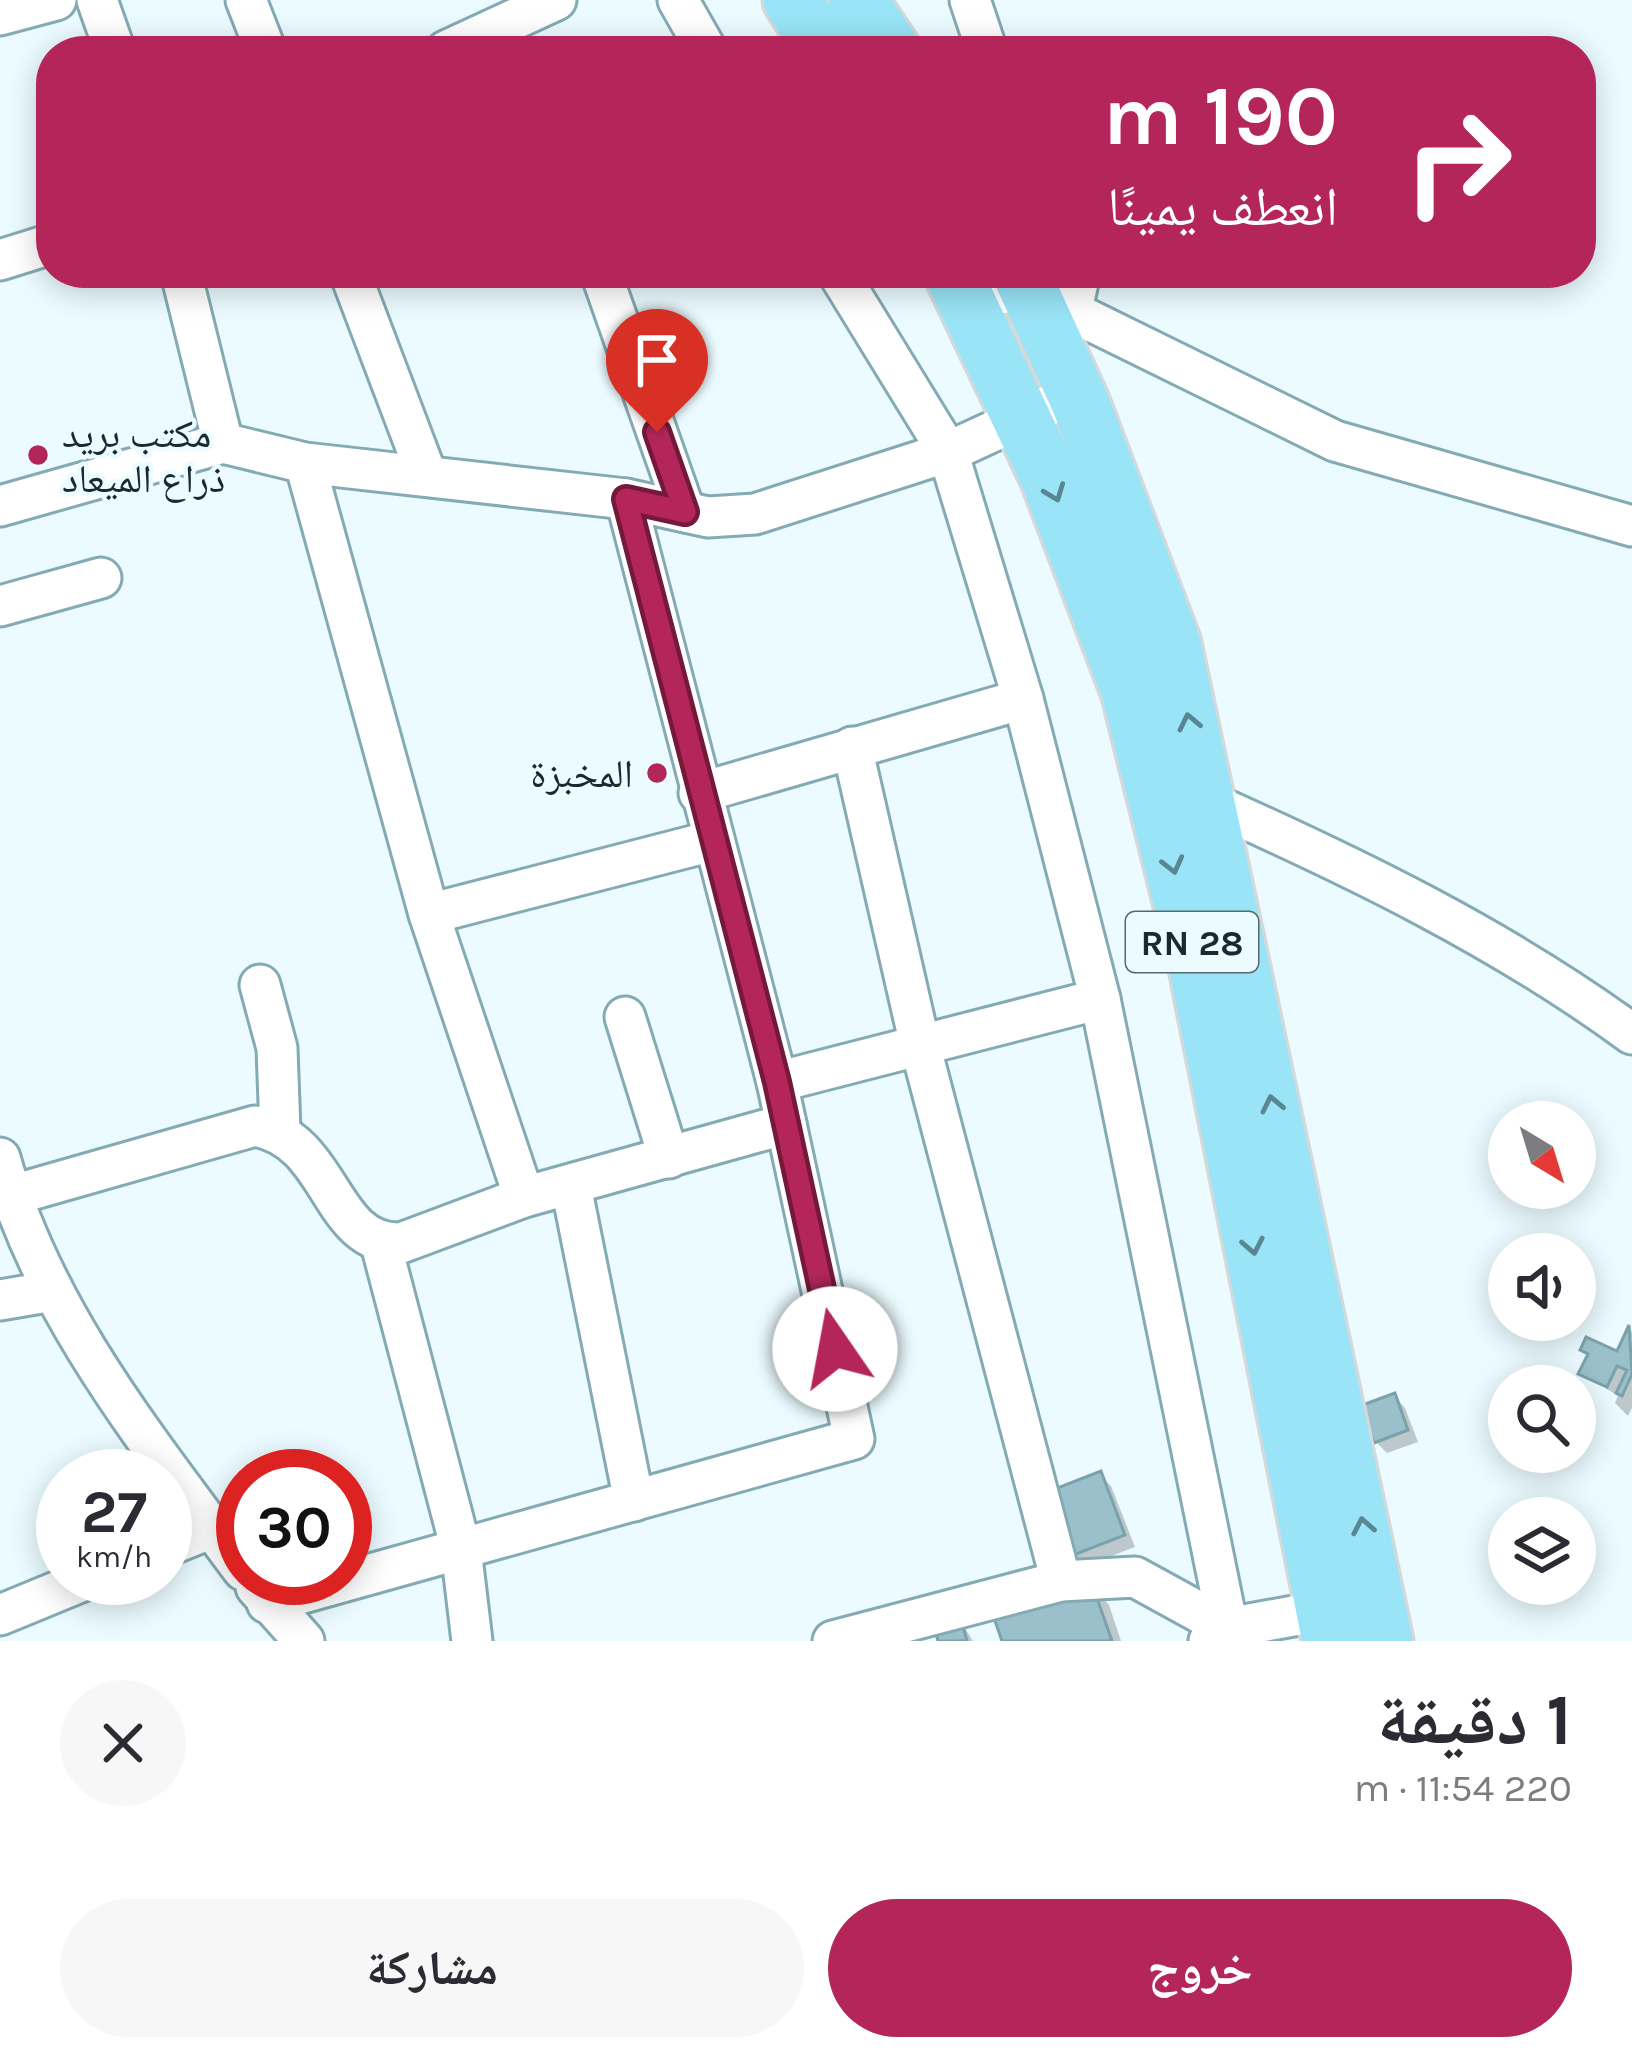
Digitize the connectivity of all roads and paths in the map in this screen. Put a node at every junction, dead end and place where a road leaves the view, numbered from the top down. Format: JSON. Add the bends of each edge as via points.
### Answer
{"nodes":[{"id":1,"x":56,"y":0,"type":"edge"},
{"id":2,"x":97,"y":0,"type":"edge"},
{"id":3,"x":246,"y":0,"type":"edge"},
{"id":4,"x":556,"y":0,"type":"edge"},
{"id":5,"x":678,"y":0,"type":"edge"},
{"id":6,"x":792,"y":0,"type":"edge"},
{"id":7,"x":857,"y":0,"type":"edge"},
{"id":8,"x":970,"y":0,"type":"edge"},
{"id":9,"x":0,"y":15,"type":"edge"},
{"id":10,"x":513,"y":24,"type":"edge"},
{"id":11,"x":110,"y":36,"type":"edge"},
{"id":12,"x":260,"y":36,"type":"edge"},
{"id":13,"x":483,"y":36,"type":"edge"},
{"id":14,"x":698,"y":36,"type":"edge"},
{"id":15,"x":815,"y":36,"type":"edge"},
{"id":16,"x":882,"y":36,"type":"edge"},
{"id":17,"x":982,"y":36,"type":"edge"},
{"id":18,"x":36,"y":249,"type":"edge"},
{"id":19,"x":0,"y":260,"type":"edge"},
{"id":20,"x":186,"y":288,"type":"edge"},
{"id":21,"x":356,"y":288,"type":"edge"},
{"id":22,"x":606,"y":288,"type":"edge"},
{"id":23,"x":847,"y":288,"type":"edge"},
{"id":24,"x":960,"y":288,"type":"edge"},
{"id":25,"x":1051,"y":288,"type":"edge"},
{"id":26,"x":1053,"y":288,"type":"edge"},
{"id":27,"x":1076,"y":393,"type":"junction"},
{"id":28,"x":1023,"y":415,"type":"junction"},
{"id":29,"x":223,"y":443,"type":"junction"},
{"id":30,"x":948,"y":452,"type":"junction"},
{"id":31,"x":305,"y":463,"type":"junction"},
{"id":32,"x":427,"y":476,"type":"junction"},
{"id":33,"x":626,"y":499,"type":"junction"},
{"id":34,"x":0,"y":506,"type":"edge"},
{"id":35,"x":685,"y":512,"type":"junction"},
{"id":36,"x":1632,"y":526,"type":"edge"},
{"id":37,"x":101,"y":578,"type":"dead end"},
{"id":38,"x":0,"y":606,"type":"edge"},
{"id":39,"x":1023,"y":699,"type":"junction"},
{"id":40,"x":852,"y":747,"type":"junction"},
{"id":41,"x":699,"y":793,"type":"junction"},
{"id":42,"x":1206,"y":801,"type":"junction"},
{"id":43,"x":712,"y":841,"type":"junction"},
{"id":44,"x":429,"y":914,"type":"junction"},
{"id":45,"x":260,"y":985,"type":"dead end"},
{"id":46,"x":1100,"y":999,"type":"junction"},
{"id":47,"x":625,"y":1017,"type":"dead end"},
{"id":48,"x":1632,"y":1034,"type":"edge"},
{"id":49,"x":920,"y":1046,"type":"junction"},
{"id":50,"x":777,"y":1082,"type":"junction"},
{"id":51,"x":786,"y":1124,"type":"junction"},
{"id":52,"x":280,"y":1131,"type":"junction"},
{"id":53,"x":669,"y":1158,"type":"junction"},
{"id":54,"x":6,"y":1177,"type":"edge"},
{"id":55,"x":571,"y":1186,"type":"junction"},
{"id":56,"x":524,"y":1197,"type":"junction"},
{"id":57,"x":381,"y":1244,"type":"junction"},
{"id":58,"x":53,"y":1291,"type":"junction"},
{"id":59,"x":0,"y":1300,"type":"edge"},
{"id":60,"x":634,"y":1501,"type":"junction"},
{"id":61,"x":212,"y":1528,"type":"junction"},
{"id":62,"x":216,"y":1533,"type":"edge"},
{"id":63,"x":192,"y":1536,"type":"edge"},
{"id":64,"x":461,"y":1549,"type":"junction"},
{"id":65,"x":1061,"y":1581,"type":"junction"},
{"id":66,"x":36,"y":1600,"type":"edge"},
{"id":67,"x":0,"y":1615,"type":"edge"},
{"id":68,"x":274,"y":1617,"type":"edge"},
{"id":69,"x":1354,"y":1623,"type":"edge"},
{"id":70,"x":1218,"y":1634,"type":"edge"},
{"id":71,"x":472,"y":1641,"type":"edge"},
{"id":72,"x":833,"y":1641,"type":"edge"}],
"edges":[{"from":1,"to":9,"type":"street"},
{"from":2,"to":11,"type":"street"},
{"from":3,"to":12,"type":"street"},
{"from":4,"to":10,"type":"street"},
{"from":5,"to":14,"type":"street"},
{"from":6,"to":15,"type":"highway"},
{"from":7,"to":16,"type":"highway"},
{"from":8,"to":17,"type":"street"},
{"from":10,"to":13,"type":"street"},
{"from":18,"to":19,"type":"street"},
{"from":20,"to":29,"type":"street"},
{"from":21,"to":32,"type":"street"},
{"from":22,"to":35,"type":"street"},
{"from":23,"to":30,"type":"street"},
{"from":24,"to":28,"type":"highway","number":"RN 28"},
{"from":25,"to":27,"type":"highway","number":"RN 28"},
{"from":26,"to":36,"type":"street","via":[[1336,441]]},
{"from":27,"to":28,"type":"street"},
{"from":42,"to":27,"type":"highway","number":"RN 28","one_way":true,"via":[[1172,644]]},
{"from":28,"to":30,"type":"street"},
{"from":28,"to":69,"type":"highway","number":"RN 28","one_way":true,"via":[[1130,691]]},
{"from":29,"to":31,"type":"street"},
{"from":29,"to":34,"type":"street"},
{"from":30,"to":35,"type":"street","via":[[755,514]]},
{"from":30,"to":39,"type":"street"},
{"from":31,"to":32,"type":"street"},
{"from":31,"to":44,"type":"street"},
{"from":32,"to":33,"type":"street"},
{"from":33,"to":35,"type":"street"},
{"from":33,"to":41,"type":"street"},
{"from":37,"to":38,"type":"street"},
{"from":39,"to":40,"type":"street"},
{"from":39,"to":46,"type":"street"},
{"from":40,"to":41,"type":"street"},
{"from":40,"to":49,"type":"street"},
{"from":41,"to":43,"type":"street"},
{"from":42,"to":48,"type":"street","via":[[1532,963]]},
{"from":69,"to":42,"type":"highway","number":"RN 28","one_way":true},
{"from":43,"to":44,"type":"street"},
{"from":43,"to":50,"type":"street"},
{"from":44,"to":56,"type":"street"},
{"from":45,"to":52,"type":"street","via":[[278,1048]]},
{"from":46,"to":49,"type":"street"},
{"from":46,"to":70,"type":"street"},
{"from":47,"to":53,"type":"street"},
{"from":49,"to":50,"type":"street"},
{"from":49,"to":65,"type":"street"},
{"from":50,"to":51,"type":"street"},
{"from":51,"to":53,"type":"street"},
{"from":51,"to":60,"type":"street","via":[[854,1439]]},
{"from":52,"to":54,"type":"street","via":[[255,1126]]},
{"from":52,"to":57,"type":"street","via":[[298,1143],[362,1234]]},
{"from":53,"to":55,"type":"street"},
{"from":54,"to":58,"type":"street"},
{"from":55,"to":56,"type":"street"},
{"from":55,"to":60,"type":"street"},
{"from":56,"to":57,"type":"street"},
{"from":57,"to":64,"type":"street"},
{"from":58,"to":59,"type":"street"},
{"from":58,"to":61,"type":"street","via":[[118,1400]]},
{"from":60,"to":64,"type":"street"},
{"from":61,"to":62,"type":"street"},
{"from":61,"to":63,"type":"street"},
{"from":64,"to":68,"type":"street"},
{"from":64,"to":71,"type":"street"},
{"from":65,"to":70,"type":"street","via":[[1135,1576]]},
{"from":65,"to":72,"type":"street"},
{"from":66,"to":67,"type":"street"},
{"from":69,"to":70,"type":"street"}]}
